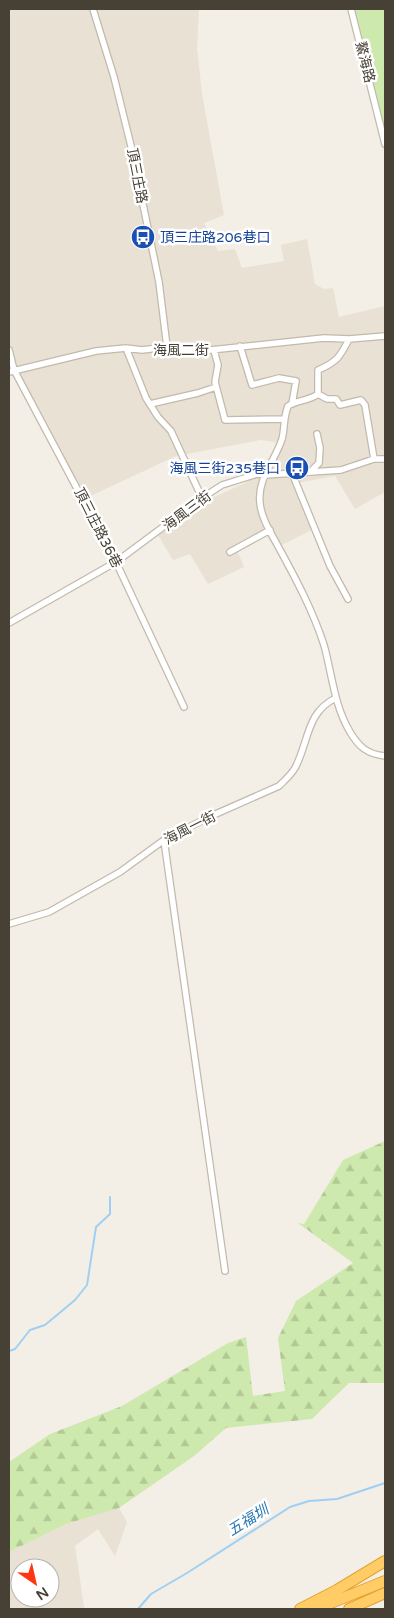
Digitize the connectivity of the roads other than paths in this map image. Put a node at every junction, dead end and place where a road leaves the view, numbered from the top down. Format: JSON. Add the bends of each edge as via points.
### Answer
{"nodes":[{"id":1,"x":93,"y":9,"type":"edge"},
{"id":2,"x":351,"y":9,"type":"edge"},
{"id":3,"x":385,"y":144,"type":"edge"},
{"id":4,"x":385,"y":336,"type":"edge"},
{"id":5,"x":349,"y":339,"type":"junction"},
{"id":6,"x":240,"y":346,"type":"junction"},
{"id":7,"x":167,"y":347,"type":"junction"},
{"id":8,"x":126,"y":348,"type":"junction"},
{"id":9,"x":9,"y":350,"type":"edge"},
{"id":10,"x":214,"y":350,"type":"junction"},
{"id":11,"x":12,"y":371,"type":"edge"},
{"id":12,"x":216,"y":386,"type":"junction"},
{"id":13,"x":318,"y":394,"type":"junction"},
{"id":14,"x":150,"y":404,"type":"junction"},
{"id":15,"x":292,"y":404,"type":"junction"},
{"id":16,"x":283,"y":419,"type":"junction"},
{"id":17,"x":317,"y":434,"type":"dead end"},
{"id":18,"x":374,"y":459,"type":"junction"},
{"id":19,"x":385,"y":459,"type":"edge"},
{"id":20,"x":310,"y":472,"type":"junction"},
{"id":21,"x":292,"y":473,"type":"junction"},
{"id":22,"x":265,"y":475,"type":"junction"},
{"id":23,"x":202,"y":498,"type":"junction"},
{"id":24,"x":270,"y":530,"type":"junction"},
{"id":25,"x":230,"y":552,"type":"dead end"},
{"id":26,"x":116,"y":562,"type":"junction"},
{"id":27,"x":348,"y":599,"type":"dead end"},
{"id":28,"x":9,"y":623,"type":"edge"},
{"id":29,"x":336,"y":698,"type":"junction"},
{"id":30,"x":184,"y":707,"type":"dead end"},
{"id":31,"x":385,"y":756,"type":"edge"},
{"id":32,"x":164,"y":840,"type":"junction"},
{"id":33,"x":9,"y":924,"type":"edge"},
{"id":34,"x":225,"y":1271,"type":"dead end"},
{"id":35,"x":385,"y":1561,"type":"edge"},
{"id":36,"x":385,"y":1582,"type":"edge"},
{"id":37,"x":385,"y":1594,"type":"edge"},
{"id":38,"x":300,"y":1609,"type":"edge"},
{"id":39,"x":316,"y":1609,"type":"edge"},
{"id":40,"x":349,"y":1609,"type":"edge"}],
"edges":[{"from":1,"to":7,"type":"street","name":"頂三庄路","via":[[133,153],[159,282]]},
{"from":2,"to":3,"type":"street","name":"鰲海路"},
{"from":4,"to":5,"type":"street","name":"海風二街"},
{"from":5,"to":6,"type":"street","name":"海風二街","via":[[324,338]]},
{"from":5,"to":13,"type":"street","via":[[341,356],[318,370]]},
{"from":6,"to":10,"type":"street","name":"海風二街"},
{"from":6,"to":15,"type":"street","via":[[252,385],[279,378],[296,381]]},
{"from":7,"to":8,"type":"street","name":"海風二街"},
{"from":7,"to":10,"type":"street","name":"海風二街","via":[[175,351]]},
{"from":8,"to":11,"type":"street","name":"海風二街","via":[[96,351]]},
{"from":8,"to":14,"type":"street"},
{"from":9,"to":11,"type":"street","name":"頂三庄路36巷"},
{"from":10,"to":12,"type":"street","via":[[218,365]]},
{"from":11,"to":26,"type":"street","name":"頂三庄路36巷"},
{"from":12,"to":14,"type":"street"},
{"from":12,"to":16,"type":"street","via":[[225,420]]},
{"from":13,"to":15,"type":"street"},
{"from":13,"to":18,"type":"street","via":[[336,399],[340,404],[361,400],[365,405]]},
{"from":14,"to":23,"type":"street","via":[[171,431]]},
{"from":15,"to":16,"type":"street"},
{"from":16,"to":22,"type":"street","via":[[282,440]]},
{"from":17,"to":20,"type":"street","via":[[319,462]]},
{"from":18,"to":19,"type":"street","name":"海風三街"},
{"from":18,"to":20,"type":"street","name":"海風三街","via":[[341,470]]},
{"from":20,"to":21,"type":"street","name":"海風三街"},
{"from":21,"to":22,"type":"street","name":"海風三街"},
{"from":21,"to":27,"type":"street","via":[[330,566]]},
{"from":22,"to":23,"type":"street","name":"海風三街","via":[[230,481]]},
{"from":22,"to":24,"type":"street","via":[[259,490],[260,505]]},
{"from":23,"to":26,"type":"street","name":"海風三街"},
{"from":24,"to":25,"type":"street"},
{"from":24,"to":29,"type":"street","via":[[316,625]]},
{"from":26,"to":28,"type":"street","name":"海風三街"},
{"from":26,"to":30,"type":"street","name":"頂三庄路36巷"},
{"from":29,"to":31,"type":"street","via":[[349,731],[361,749]]},
{"from":29,"to":32,"type":"street","name":"海風一街","via":[[316,713],[295,768],[279,786]]},
{"from":32,"to":33,"type":"street","name":"海風一街","via":[[86,892],[49,912]]},
{"from":32,"to":34,"type":"street"},
{"from":35,"to":38,"type":"highway"},
{"from":36,"to":39,"type":"highway"},
{"from":37,"to":40,"type":"highway"}]}
